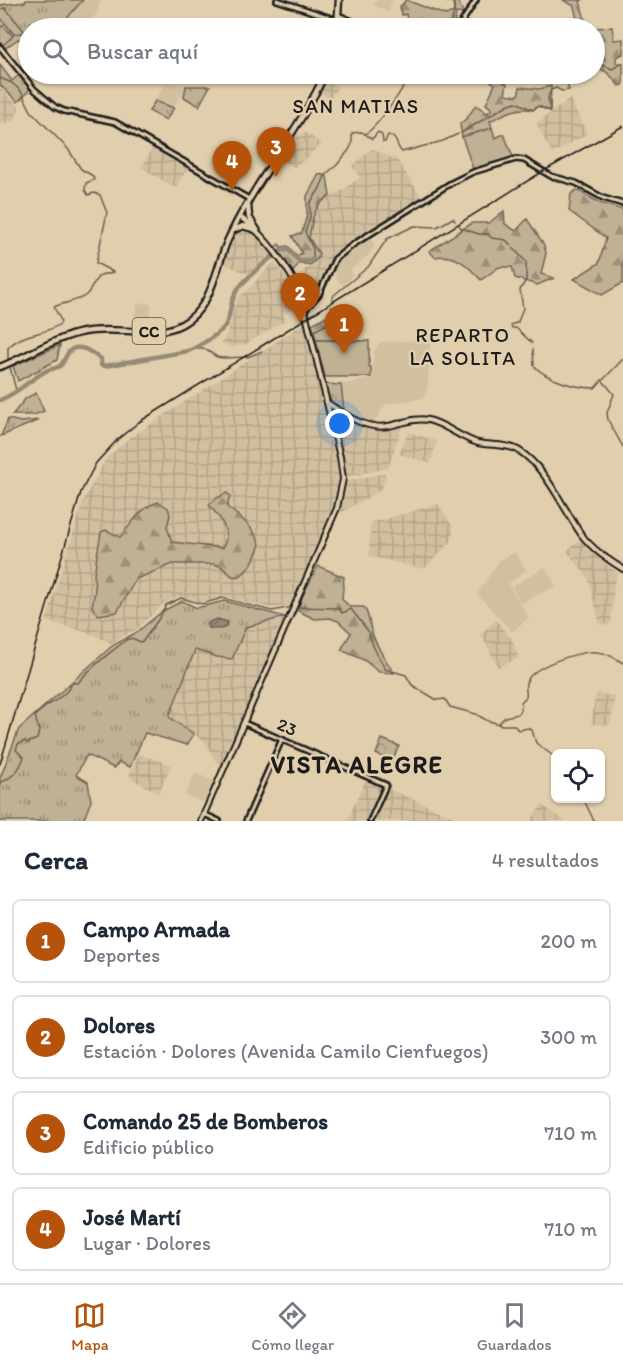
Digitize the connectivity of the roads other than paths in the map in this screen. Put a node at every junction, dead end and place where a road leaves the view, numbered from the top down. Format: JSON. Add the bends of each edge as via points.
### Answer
{"nodes":[{"id":1,"x":277,"y":0,"type":"edge"},
{"id":2,"x":339,"y":0,"type":"edge"},
{"id":3,"x":476,"y":0,"type":"edge"},
{"id":4,"x":338,"y":17,"type":"joint"},
{"id":5,"x":464,"y":18,"type":"edge"},
{"id":6,"x":0,"y":46,"type":"edge"},
{"id":7,"x":18,"y":68,"type":"edge"},
{"id":8,"x":31,"y":84,"type":"edge"},
{"id":9,"x":319,"y":84,"type":"edge"},
{"id":10,"x":249,"y":201,"type":"junction"},
{"id":11,"x":623,"y":204,"type":"edge"},
{"id":12,"x":240,"y":217,"type":"junction"},
{"id":13,"x":257,"y":230,"type":"junction"},
{"id":14,"x":232,"y":231,"type":"junction"},
{"id":15,"x":305,"y":309,"type":"junction"},
{"id":16,"x":3,"y":366,"type":"edge"},
{"id":17,"x":328,"y":404,"type":"junction"},
{"id":18,"x":623,"y":569,"type":"edge"},
{"id":19,"x":244,"y":723,"type":"junction"},
{"id":20,"x":282,"y":739,"type":"junction"},
{"id":21,"x":204,"y":814,"type":"junction"},
{"id":22,"x":201,"y":821,"type":"edge"},
{"id":23,"x":219,"y":821,"type":"edge"},
{"id":24,"x":246,"y":821,"type":"edge"},
{"id":25,"x":370,"y":821,"type":"edge"}],
"edges":[{"from":1,"to":4,"type":"street"},
{"from":2,"to":4,"type":"main road"},
{"from":3,"to":5,"type":"street"},
{"from":6,"to":7,"type":"street"},
{"from":8,"to":10,"type":"street","via":[[64,111],[115,122]]},
{"from":9,"to":10,"type":"main road","number":"CC"},
{"from":10,"to":12,"type":"main road","number":"CC"},
{"from":10,"to":13,"type":"main road","via":[[249,217]]},
{"from":11,"to":15,"type":"street","via":[[576,183],[548,176],[522,159],[473,172],[339,255],[319,294]]},
{"from":12,"to":13,"type":"main road"},
{"from":12,"to":14,"type":"main road","number":"CC"},
{"from":13,"to":14,"type":"main road","via":[[243,226]]},
{"from":13,"to":15,"type":"main road","via":[[293,278]]},
{"from":14,"to":16,"type":"main road","number":"CC","via":[[205,301],[183,324],[156,331],[83,332]]},
{"from":15,"to":17,"type":"main road"},
{"from":17,"to":18,"type":"main road","via":[[368,425],[381,427],[429,420],[470,440],[518,450],[545,477],[588,542]]},
{"from":17,"to":19,"type":"main road","via":[[342,467],[341,497]]},
{"from":19,"to":20,"type":"street","name":"23"},
{"from":19,"to":21,"type":"main road"},
{"from":20,"to":24,"type":"street"},
{"from":20,"to":25,"type":"street","name":"23","via":[[386,785]]},
{"from":21,"to":22,"type":"main road"},
{"from":21,"to":23,"type":"street"}]}
